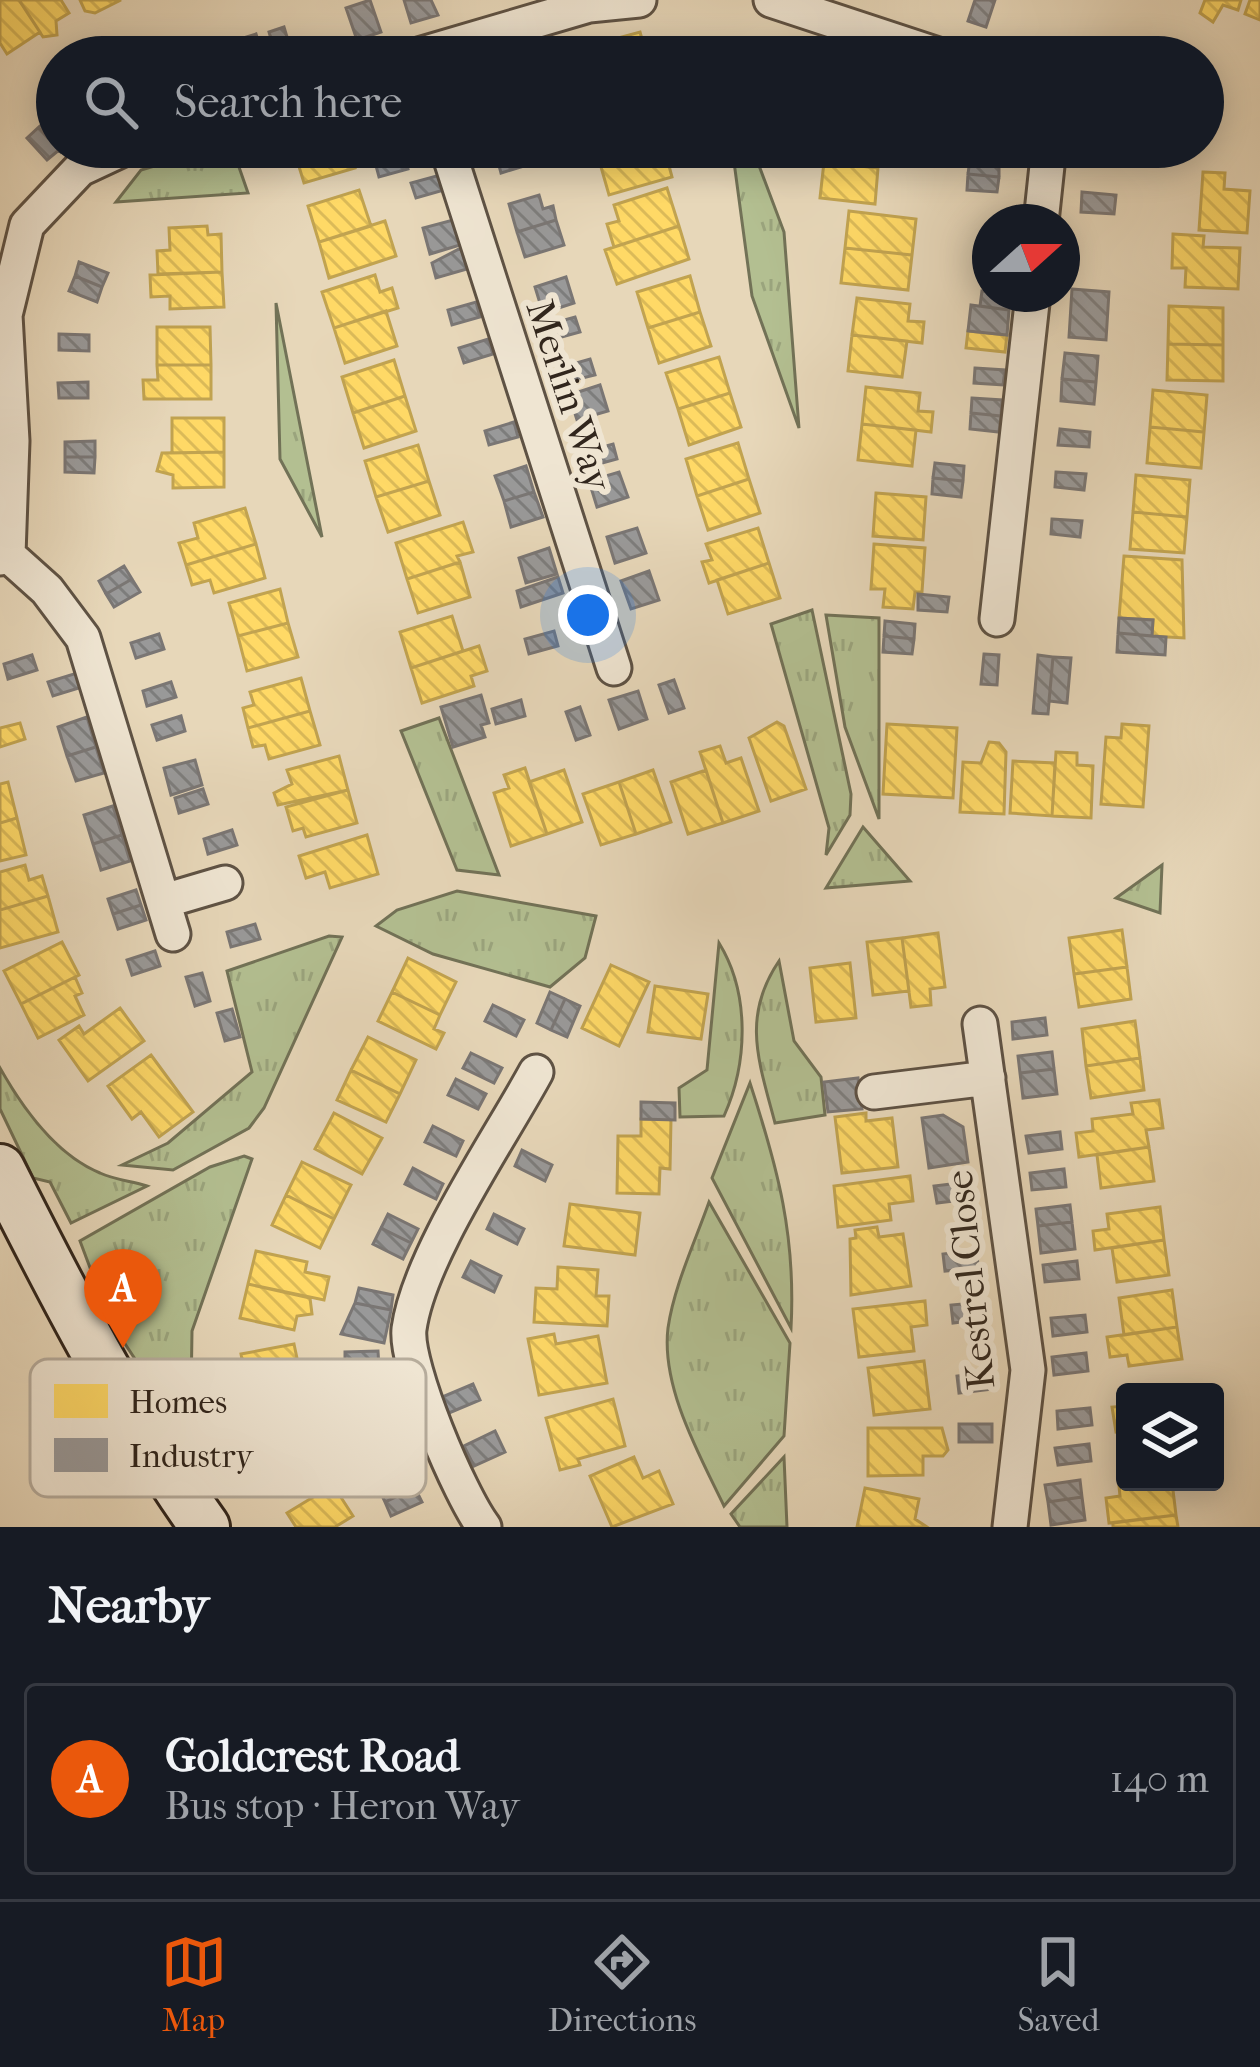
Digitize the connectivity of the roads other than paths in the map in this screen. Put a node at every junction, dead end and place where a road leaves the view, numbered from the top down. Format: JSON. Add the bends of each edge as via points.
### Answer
{"nodes":[{"id":1,"x":639,"y":0,"type":"edge"},
{"id":2,"x":771,"y":0,"type":"edge"},
{"id":3,"x":484,"y":36,"type":"edge"},
{"id":4,"x":880,"y":36,"type":"edge"},
{"id":5,"x":82,"y":168,"type":"edge"},
{"id":6,"x":454,"y":168,"type":"edge"},
{"id":7,"x":1047,"y":168,"type":"edge"},
{"id":8,"x":1043,"y":204,"type":"edge"},
{"id":9,"x":1031,"y":312,"type":"edge"},
{"id":10,"x":4,"y":556,"type":"edge"},
{"id":11,"x":997,"y":619,"type":"dead end"},
{"id":12,"x":614,"y":668,"type":"dead end"},
{"id":13,"x":225,"y":883,"type":"dead end"},
{"id":14,"x":980,"y":1024,"type":"dead end"},
{"id":15,"x":536,"y":1072,"type":"dead end"},
{"id":16,"x":988,"y":1078,"type":"junction"},
{"id":17,"x":874,"y":1092,"type":"dead end"},
{"id":18,"x":0,"y":1169,"type":"edge"},
{"id":19,"x":100,"y":1359,"type":"edge"},
{"id":20,"x":415,"y":1359,"type":"edge"},
{"id":21,"x":426,"y":1401,"type":"edge"},
{"id":22,"x":183,"y":1497,"type":"edge"},
{"id":23,"x":205,"y":1527,"type":"edge"},
{"id":24,"x":484,"y":1527,"type":"edge"},
{"id":25,"x":1010,"y":1527,"type":"edge"}],
"edges":[{"from":1,"to":3,"type":"street","via":[[590,5]]},
{"from":2,"to":4,"type":"street"},
{"from":5,"to":10,"type":"street","via":[[27,225],[5,315],[12,441]]},
{"from":6,"to":12,"type":"street","name":"Merlin Way"},
{"from":7,"to":8,"type":"street"},
{"from":9,"to":11,"type":"street"},
{"from":10,"to":13,"type":"street","via":[[47,590],[83,638],[168,917]]},
{"from":14,"to":16,"type":"street","name":"Kestrel Close"},
{"from":15,"to":20,"type":"street","via":[[431,1264],[408,1332]]},
{"from":16,"to":17,"type":"street"},
{"from":16,"to":25,"type":"street","name":"Kestrel Close","via":[[1028,1370]]},
{"from":18,"to":19,"type":"street"},
{"from":21,"to":24,"type":"street"},
{"from":22,"to":23,"type":"street"}]}
